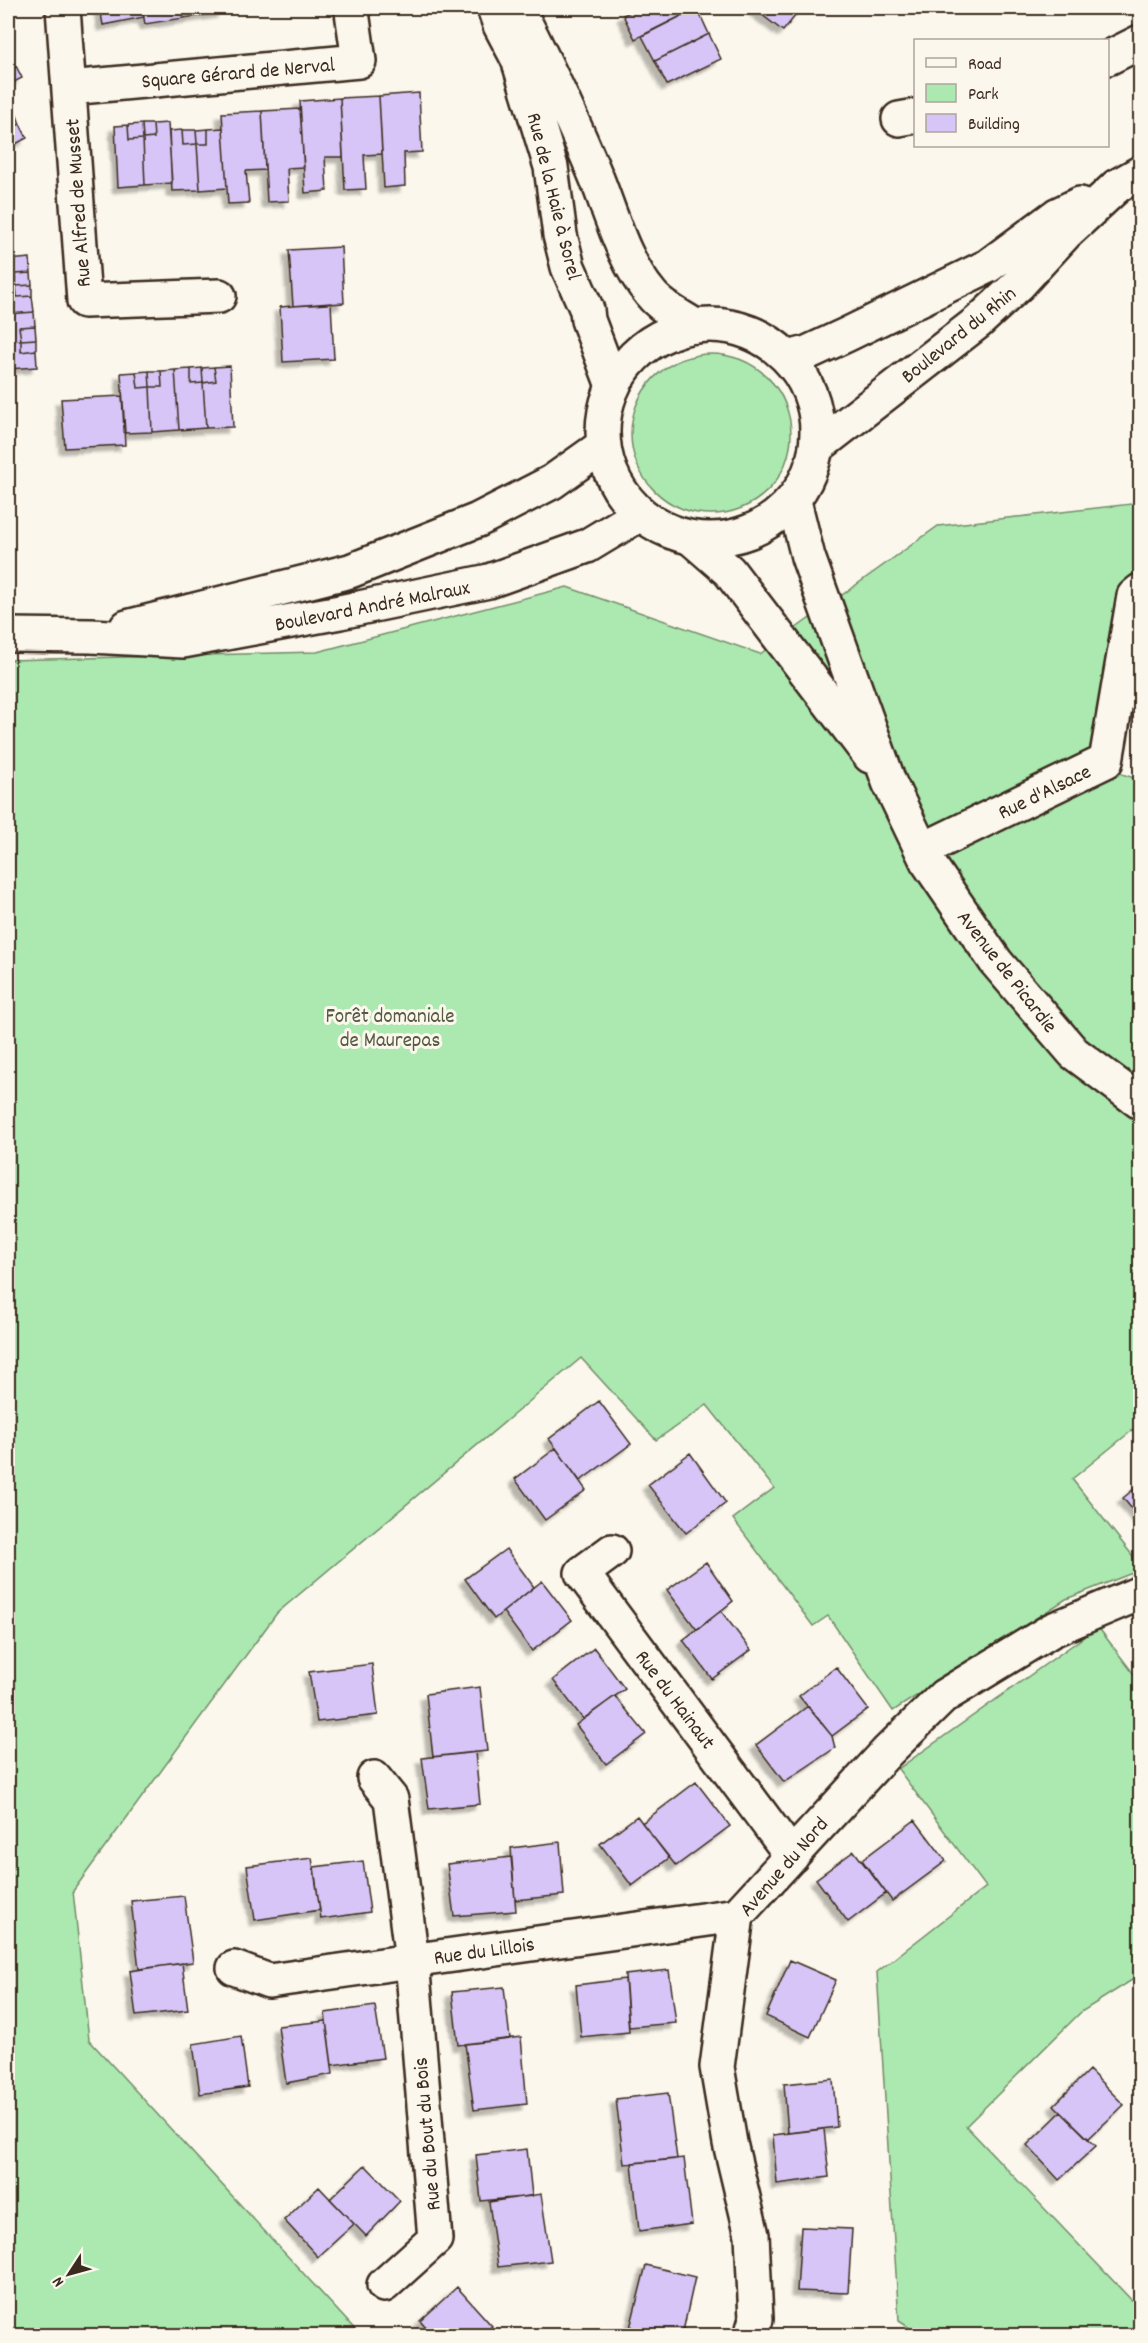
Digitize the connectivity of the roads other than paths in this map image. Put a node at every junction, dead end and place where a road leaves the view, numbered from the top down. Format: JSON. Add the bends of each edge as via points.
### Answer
{"nodes":[{"id":1,"x":63,"y":8,"type":"edge"},
{"id":2,"x":494,"y":8,"type":"edge"},
{"id":3,"x":515,"y":8,"type":"edge"},
{"id":4,"x":352,"y":12,"type":"dead end"},
{"id":5,"x":1140,"y":42,"type":"edge"},
{"id":6,"x":1109,"y":57,"type":"edge"},
{"id":7,"x":69,"y":88,"type":"junction"},
{"id":8,"x":1129,"y":179,"type":"edge"},
{"id":9,"x":219,"y":296,"type":"dead end"},
{"id":10,"x":695,"y":326,"type":"junction"},
{"id":11,"x":788,"y":358,"type":"junction"},
{"id":12,"x":614,"y":386,"type":"junction"},
{"id":13,"x":604,"y":445,"type":"junction"},
{"id":14,"x":817,"y":447,"type":"junction"},
{"id":15,"x":794,"y":501,"type":"junction"},
{"id":16,"x":640,"y":514,"type":"junction"},
{"id":17,"x":691,"y":538,"type":"junction"},
{"id":18,"x":1140,"y":591,"type":"edge"},
{"id":19,"x":8,"y":635,"type":"edge"},
{"id":20,"x":91,"y":636,"type":"junction"},
{"id":21,"x":889,"y":782,"type":"junction"},
{"id":22,"x":922,"y":850,"type":"junction"},
{"id":23,"x":1140,"y":1102,"type":"edge"},
{"id":24,"x":612,"y":1551,"type":"dead end"},
{"id":25,"x":1140,"y":1593,"type":"edge"},
{"id":26,"x":374,"y":1778,"type":"dead end"},
{"id":27,"x":792,"y":1856,"type":"junction"},
{"id":28,"x":736,"y":1915,"type":"junction"},
{"id":29,"x":412,"y":1960,"type":"junction"},
{"id":30,"x":234,"y":1968,"type":"dead end"},
{"id":31,"x":384,"y":2285,"type":"dead end"},
{"id":32,"x":751,"y":2336,"type":"edge"}],
"edges":[{"from":1,"to":7,"type":"street","name":"Rue Alfred de Musset"},
{"from":2,"to":12,"type":"street","name":"Rue de la Haie à Sorel","via":[[518,59],[551,166],[568,267]]},
{"from":3,"to":10,"type":"street","name":"Rue de la Haie à Sorel","via":[[562,98],[637,274],[653,297]]},
{"from":4,"to":7,"type":"street","name":"Square Gérard de Nerval","via":[[359,61]]},
{"from":5,"to":6,"type":"street"},
{"from":7,"to":9,"type":"street","name":"Rue Alfred de Musset","via":[[84,301]]},
{"from":8,"to":11,"type":"street","name":"Boulevard du Rhin","via":[[1057,215],[988,266],[807,353]]},
{"from":8,"to":14,"type":"street","name":"Boulevard du Rhin","via":[[1065,234],[978,322]]},
{"from":10,"to":11,"type":"street","via":[[721,325],[745,330]]},
{"from":10,"to":12,"type":"street","via":[[647,345],[628,363]]},
{"from":11,"to":14,"type":"street","via":[[807,384],[816,415]]},
{"from":12,"to":13,"type":"street","via":[[604,415]]},
{"from":13,"to":16,"type":"street","via":[[610,471]]},
{"from":13,"to":20,"type":"street","name":"Boulevard André Malraux","via":[[552,482],[478,520],[350,572]]},
{"from":14,"to":15,"type":"street","via":[[809,476]]},
{"from":15,"to":17,"type":"street","via":[[773,520],[747,534],[719,540]]},
{"from":15,"to":21,"type":"street","name":"Avenue de Picardie","via":[[808,557]]},
{"from":16,"to":17,"type":"street","via":[[664,529]]},
{"from":16,"to":20,"type":"street","name":"Boulevard André Malraux","via":[[587,546],[489,581],[183,641]]},
{"from":17,"to":21,"type":"street","name":"Avenue de Picardie","via":[[729,571]]},
{"from":18,"to":22,"type":"street","name":"Rue d'Alsace","via":[[1134,596],[1106,761]]},
{"from":19,"to":20,"type":"street","name":"Boulevard André Malraux"},
{"from":21,"to":22,"type":"street","name":"Avenue de Picardie"},
{"from":22,"to":23,"type":"street","name":"Avenue de Picardie","via":[[996,962],[1074,1053]]},
{"from":24,"to":27,"type":"street","name":"Rue du Hainaut","via":[[582,1573]]},
{"from":25,"to":27,"type":"street","name":"Avenue du Nord","via":[[1052,1630],[944,1696]]},
{"from":26,"to":29,"type":"street","via":[[391,1799]]},
{"from":27,"to":28,"type":"street","name":"Avenue du Nord"},
{"from":28,"to":29,"type":"street","name":"Rue du Lillois"},
{"from":28,"to":32,"type":"street","name":"Avenue du Nord","via":[[717,2067],[729,2143],[752,2235],[756,2319]]},
{"from":29,"to":30,"type":"street","name":"Rue du Lillois","via":[[269,1981]]},
{"from":29,"to":31,"type":"street","name":"Rue du Bout du Bois","via":[[435,2239]]}]}
